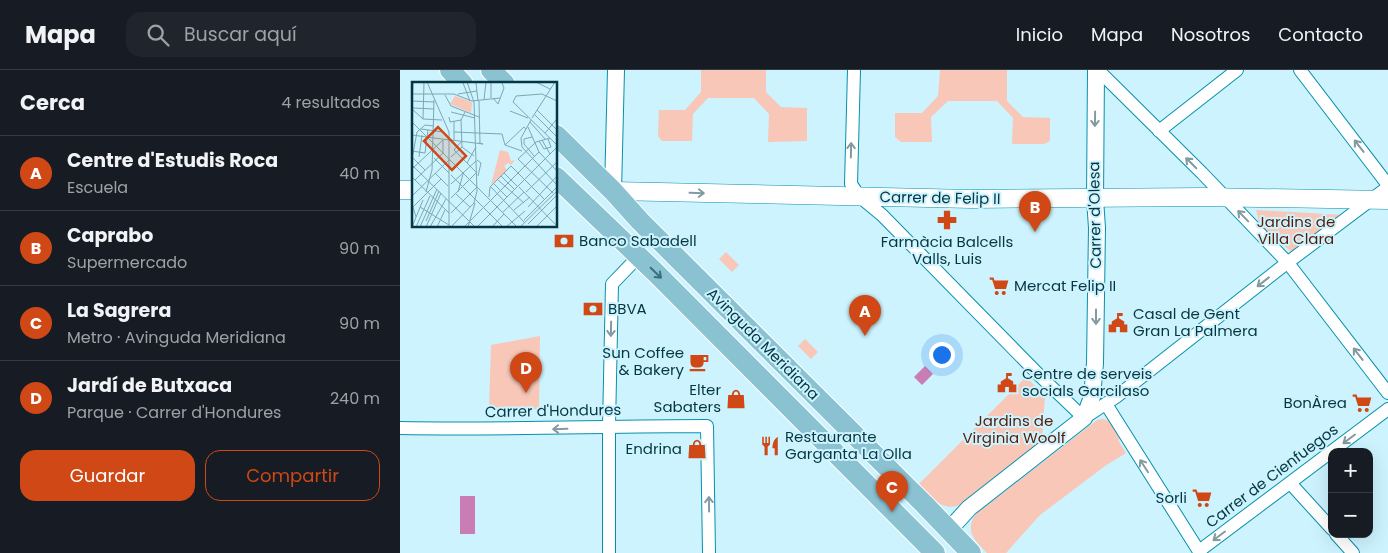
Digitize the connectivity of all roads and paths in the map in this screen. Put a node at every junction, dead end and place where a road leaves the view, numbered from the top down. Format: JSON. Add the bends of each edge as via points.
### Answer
{"nodes":[{"id":1,"x":450,"y":70,"type":"edge"},
{"id":2,"x":491,"y":70,"type":"edge"},
{"id":3,"x":616,"y":70,"type":"edge"},
{"id":4,"x":854,"y":70,"type":"edge"},
{"id":5,"x":1097,"y":70,"type":"edge"},
{"id":6,"x":1237,"y":70,"type":"edge"},
{"id":7,"x":1300,"y":70,"type":"edge"},
{"id":8,"x":462,"y":82,"type":"edge"},
{"id":9,"x":503,"y":82,"type":"edge"},
{"id":10,"x":1159,"y":131,"type":"junction"},
{"id":11,"x":558,"y":137,"type":"edge"},
{"id":12,"x":1388,"y":186,"type":"edge"},
{"id":13,"x":563,"y":191,"type":"edge"},
{"id":14,"x":613,"y":191,"type":"junction"},
{"id":15,"x":859,"y":196,"type":"junction"},
{"id":16,"x":1225,"y":197,"type":"junction"},
{"id":17,"x":1095,"y":199,"type":"junction"},
{"id":18,"x":1380,"y":200,"type":"edge"},
{"id":19,"x":639,"y":256,"type":"junction"},
{"id":20,"x":1288,"y":263,"type":"junction"},
{"id":21,"x":1388,"y":393,"type":"edge"},
{"id":22,"x":1106,"y":404,"type":"junction"},
{"id":23,"x":1388,"y":409,"type":"edge"},
{"id":24,"x":1084,"y":418,"type":"junction"},
{"id":25,"x":609,"y":426,"type":"junction"},
{"id":26,"x":400,"y":428,"type":"edge"},
{"id":27,"x":1291,"y":484,"type":"junction"},
{"id":28,"x":1328,"y":526,"type":"edge"},
{"id":29,"x":948,"y":530,"type":"junction"},
{"id":30,"x":1340,"y":538,"type":"edge"},
{"id":31,"x":932,"y":552,"type":"edge"},
{"id":32,"x":1200,"y":552,"type":"edge"},
{"id":33,"x":610,"y":553,"type":"edge"},
{"id":34,"x":710,"y":553,"type":"edge"},
{"id":35,"x":971,"y":553,"type":"edge"},
{"id":36,"x":1353,"y":553,"type":"edge"}],
"edges":[{"from":1,"to":8,"type":"main road"},
{"from":2,"to":9,"type":"main road"},
{"from":3,"to":14,"type":"street"},
{"from":15,"to":4,"type":"street","one_way":true,"via":[[851,184]]},
{"from":5,"to":10,"type":"street"},
{"from":5,"to":17,"type":"street","name":"Carrer d'Olesa","one_way":true},
{"from":6,"to":10,"type":"street"},
{"from":12,"to":7,"type":"street","one_way":true},
{"from":16,"to":10,"type":"street","one_way":true},
{"from":11,"to":14,"type":"main road","name":"Avinguda Meridiana"},
{"from":12,"to":18,"type":"street"},
{"from":13,"to":14,"type":"main road"},
{"from":13,"to":19,"type":"main road","name":"Avinguda Meridiana"},
{"from":14,"to":15,"type":"main road","name":"Carrer de Felip II","one_way":true},
{"from":14,"to":29,"type":"main road","name":"Avinguda Meridiana"},
{"from":15,"to":17,"type":"main road","name":"Carrer de Felip II"},
{"from":15,"to":24,"type":"street","via":[[882,215]]},
{"from":16,"to":17,"type":"main road","name":"Carrer de Felip II"},
{"from":16,"to":18,"type":"main road","name":"Carrer de Felip II"},
{"from":20,"to":16,"type":"street","one_way":true},
{"from":17,"to":24,"type":"street","name":"Carrer d'Olesa","one_way":true,"via":[[1094,378],[1092,397]]},
{"from":18,"to":20,"type":"street"},
{"from":19,"to":25,"type":"street","one_way":true,"via":[[612,284]]},
{"from":19,"to":31,"type":"main road","name":"Avinguda Meridiana","one_way":true},
{"from":21,"to":20,"type":"street","one_way":true},
{"from":20,"to":22,"type":"street","one_way":true},
{"from":22,"to":24,"type":"street"},
{"from":32,"to":22,"type":"street","one_way":true},
{"from":23,"to":27,"type":"street","name":"Carrer de Cienfuegos","one_way":true},
{"from":24,"to":29,"type":"street","via":[[968,508]]},
{"from":25,"to":26,"type":"street","name":"Carrer d'Hondures","one_way":true},
{"from":25,"to":33,"type":"street"},
{"from":34,"to":25,"type":"street","name":"Carrer d'Hondures","one_way":true,"via":[[707,426]]},
{"from":27,"to":28,"type":"street"},
{"from":27,"to":32,"type":"street","name":"Carrer de Cienfuegos","one_way":true},
{"from":29,"to":31,"type":"main road"},
{"from":29,"to":35,"type":"main road","name":"Avinguda Meridiana"},
{"from":30,"to":36,"type":"street"}]}
